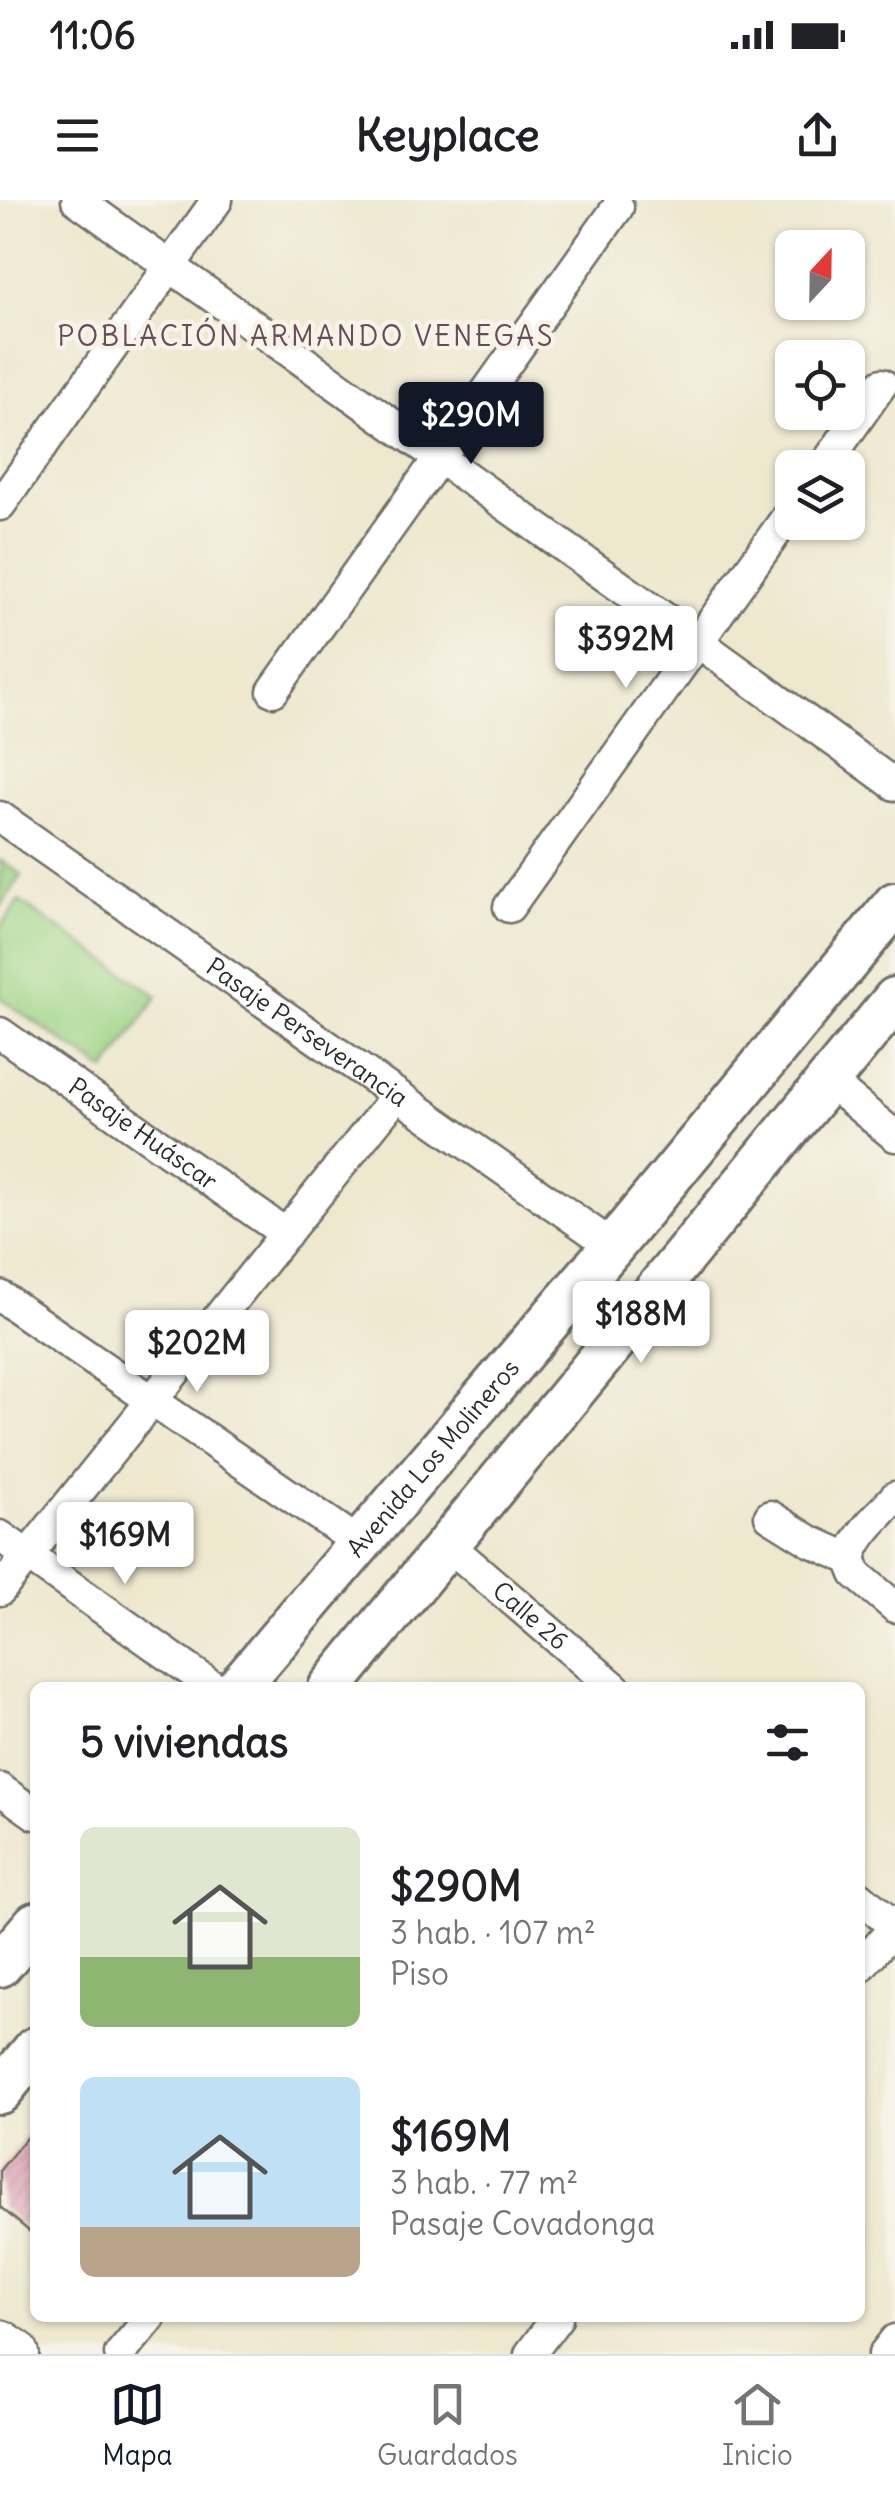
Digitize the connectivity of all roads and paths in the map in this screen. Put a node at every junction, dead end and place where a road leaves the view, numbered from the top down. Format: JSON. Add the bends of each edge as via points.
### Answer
{"nodes":[{"id":1,"x":78,"y":200,"type":"edge"},
{"id":2,"x":217,"y":200,"type":"edge"},
{"id":3,"x":618,"y":207,"type":"dead end"},
{"id":4,"x":169,"y":265,"type":"junction"},
{"id":5,"x":882,"y":384,"type":"dead end"},
{"id":6,"x":836,"y":450,"type":"edge"},
{"id":7,"x":440,"y":458,"type":"junction"},
{"id":8,"x":0,"y":505,"type":"edge"},
{"id":9,"x":775,"y":534,"type":"edge"},
{"id":10,"x":698,"y":642,"type":"junction"},
{"id":11,"x":272,"y":691,"type":"dead end"},
{"id":12,"x":895,"y":785,"type":"edge"},
{"id":13,"x":0,"y":817,"type":"edge"},
{"id":14,"x":895,"y":904,"type":"edge"},
{"id":15,"x":509,"y":907,"type":"dead end"},
{"id":16,"x":895,"y":998,"type":"edge"},
{"id":17,"x":0,"y":1033,"type":"edge"},
{"id":18,"x":828,"y":1080,"type":"junction"},
{"id":19,"x":397,"y":1094,"type":"junction"},
{"id":20,"x":895,"y":1136,"type":"edge"},
{"id":21,"x":286,"y":1234,"type":"junction"},
{"id":22,"x":613,"y":1246,"type":"junction"},
{"id":23,"x":0,"y":1296,"type":"edge"},
{"id":24,"x":152,"y":1401,"type":"junction"},
{"id":25,"x":895,"y":1498,"type":"edge"},
{"id":26,"x":770,"y":1516,"type":"dead end"},
{"id":27,"x":0,"y":1536,"type":"edge"},
{"id":28,"x":360,"y":1544,"type":"junction"},
{"id":29,"x":447,"y":1544,"type":"junction"},
{"id":30,"x":28,"y":1556,"type":"junction"},
{"id":31,"x":850,"y":1559,"type":"junction"},
{"id":32,"x":0,"y":1590,"type":"edge"},
{"id":33,"x":895,"y":1607,"type":"edge"},
{"id":34,"x":206,"y":1682,"type":"edge"},
{"id":35,"x":242,"y":1682,"type":"edge"},
{"id":36,"x":335,"y":1682,"type":"edge"},
{"id":37,"x":608,"y":1682,"type":"edge"},
{"id":38,"x":0,"y":1789,"type":"edge"},
{"id":39,"x":30,"y":1810,"type":"edge"},
{"id":40,"x":865,"y":1901,"type":"edge"},
{"id":41,"x":895,"y":1927,"type":"edge"},
{"id":42,"x":30,"y":1930,"type":"edge"},
{"id":43,"x":865,"y":1961,"type":"edge"},
{"id":44,"x":0,"y":1965,"type":"edge"},
{"id":45,"x":30,"y":2055,"type":"edge"},
{"id":46,"x":0,"y":2092,"type":"edge"},
{"id":47,"x":147,"y":2322,"type":"edge"},
{"id":48,"x":554,"y":2322,"type":"edge"},
{"id":49,"x":895,"y":2340,"type":"edge"},
{"id":50,"x":0,"y":2344,"type":"edge"},
{"id":51,"x":14,"y":2354,"type":"edge"},
{"id":52,"x":120,"y":2354,"type":"edge"},
{"id":53,"x":530,"y":2354,"type":"edge"},
{"id":54,"x":884,"y":2354,"type":"edge"}],
"edges":[{"from":1,"to":4,"type":"street"},
{"from":2,"to":4,"type":"street"},
{"from":3,"to":7,"type":"street"},
{"from":4,"to":7,"type":"street"},
{"from":4,"to":8,"type":"street"},
{"from":5,"to":6,"type":"street"},
{"from":7,"to":10,"type":"street"},
{"from":7,"to":11,"type":"street"},
{"from":9,"to":10,"type":"street"},
{"from":10,"to":12,"type":"street"},
{"from":10,"to":15,"type":"street"},
{"from":13,"to":19,"type":"street","name":"Pasaje Perseverancia"},
{"from":14,"to":22,"type":"street","name":"Avenida Los Molineros"},
{"from":16,"to":18,"type":"street"},
{"from":17,"to":21,"type":"street","name":"Pasaje Huáscar"},
{"from":18,"to":20,"type":"street"},
{"from":18,"to":29,"type":"street"},
{"from":19,"to":21,"type":"street"},
{"from":19,"to":22,"type":"street","name":"Pasaje Perseverancia"},
{"from":21,"to":24,"type":"street"},
{"from":22,"to":28,"type":"street","name":"Avenida Los Molineros"},
{"from":23,"to":24,"type":"street"},
{"from":24,"to":28,"type":"street"},
{"from":24,"to":30,"type":"street"},
{"from":25,"to":31,"type":"street"},
{"from":26,"to":31,"type":"street"},
{"from":27,"to":30,"type":"street"},
{"from":28,"to":35,"type":"street","name":"Avenida Los Molineros"},
{"from":29,"to":36,"type":"street"},
{"from":29,"to":37,"type":"street","name":"Calle 26"},
{"from":30,"to":32,"type":"street"},
{"from":30,"to":34,"type":"street"},
{"from":31,"to":33,"type":"street","via":[[856,1574]]},
{"from":38,"to":39,"type":"street"},
{"from":40,"to":41,"type":"street"},
{"from":41,"to":43,"type":"street"},
{"from":42,"to":44,"type":"street"},
{"from":45,"to":46,"type":"street"},
{"from":47,"to":52,"type":"street"},
{"from":48,"to":53,"type":"street"},
{"from":49,"to":54,"type":"street"},
{"from":50,"to":51,"type":"main road"}]}
